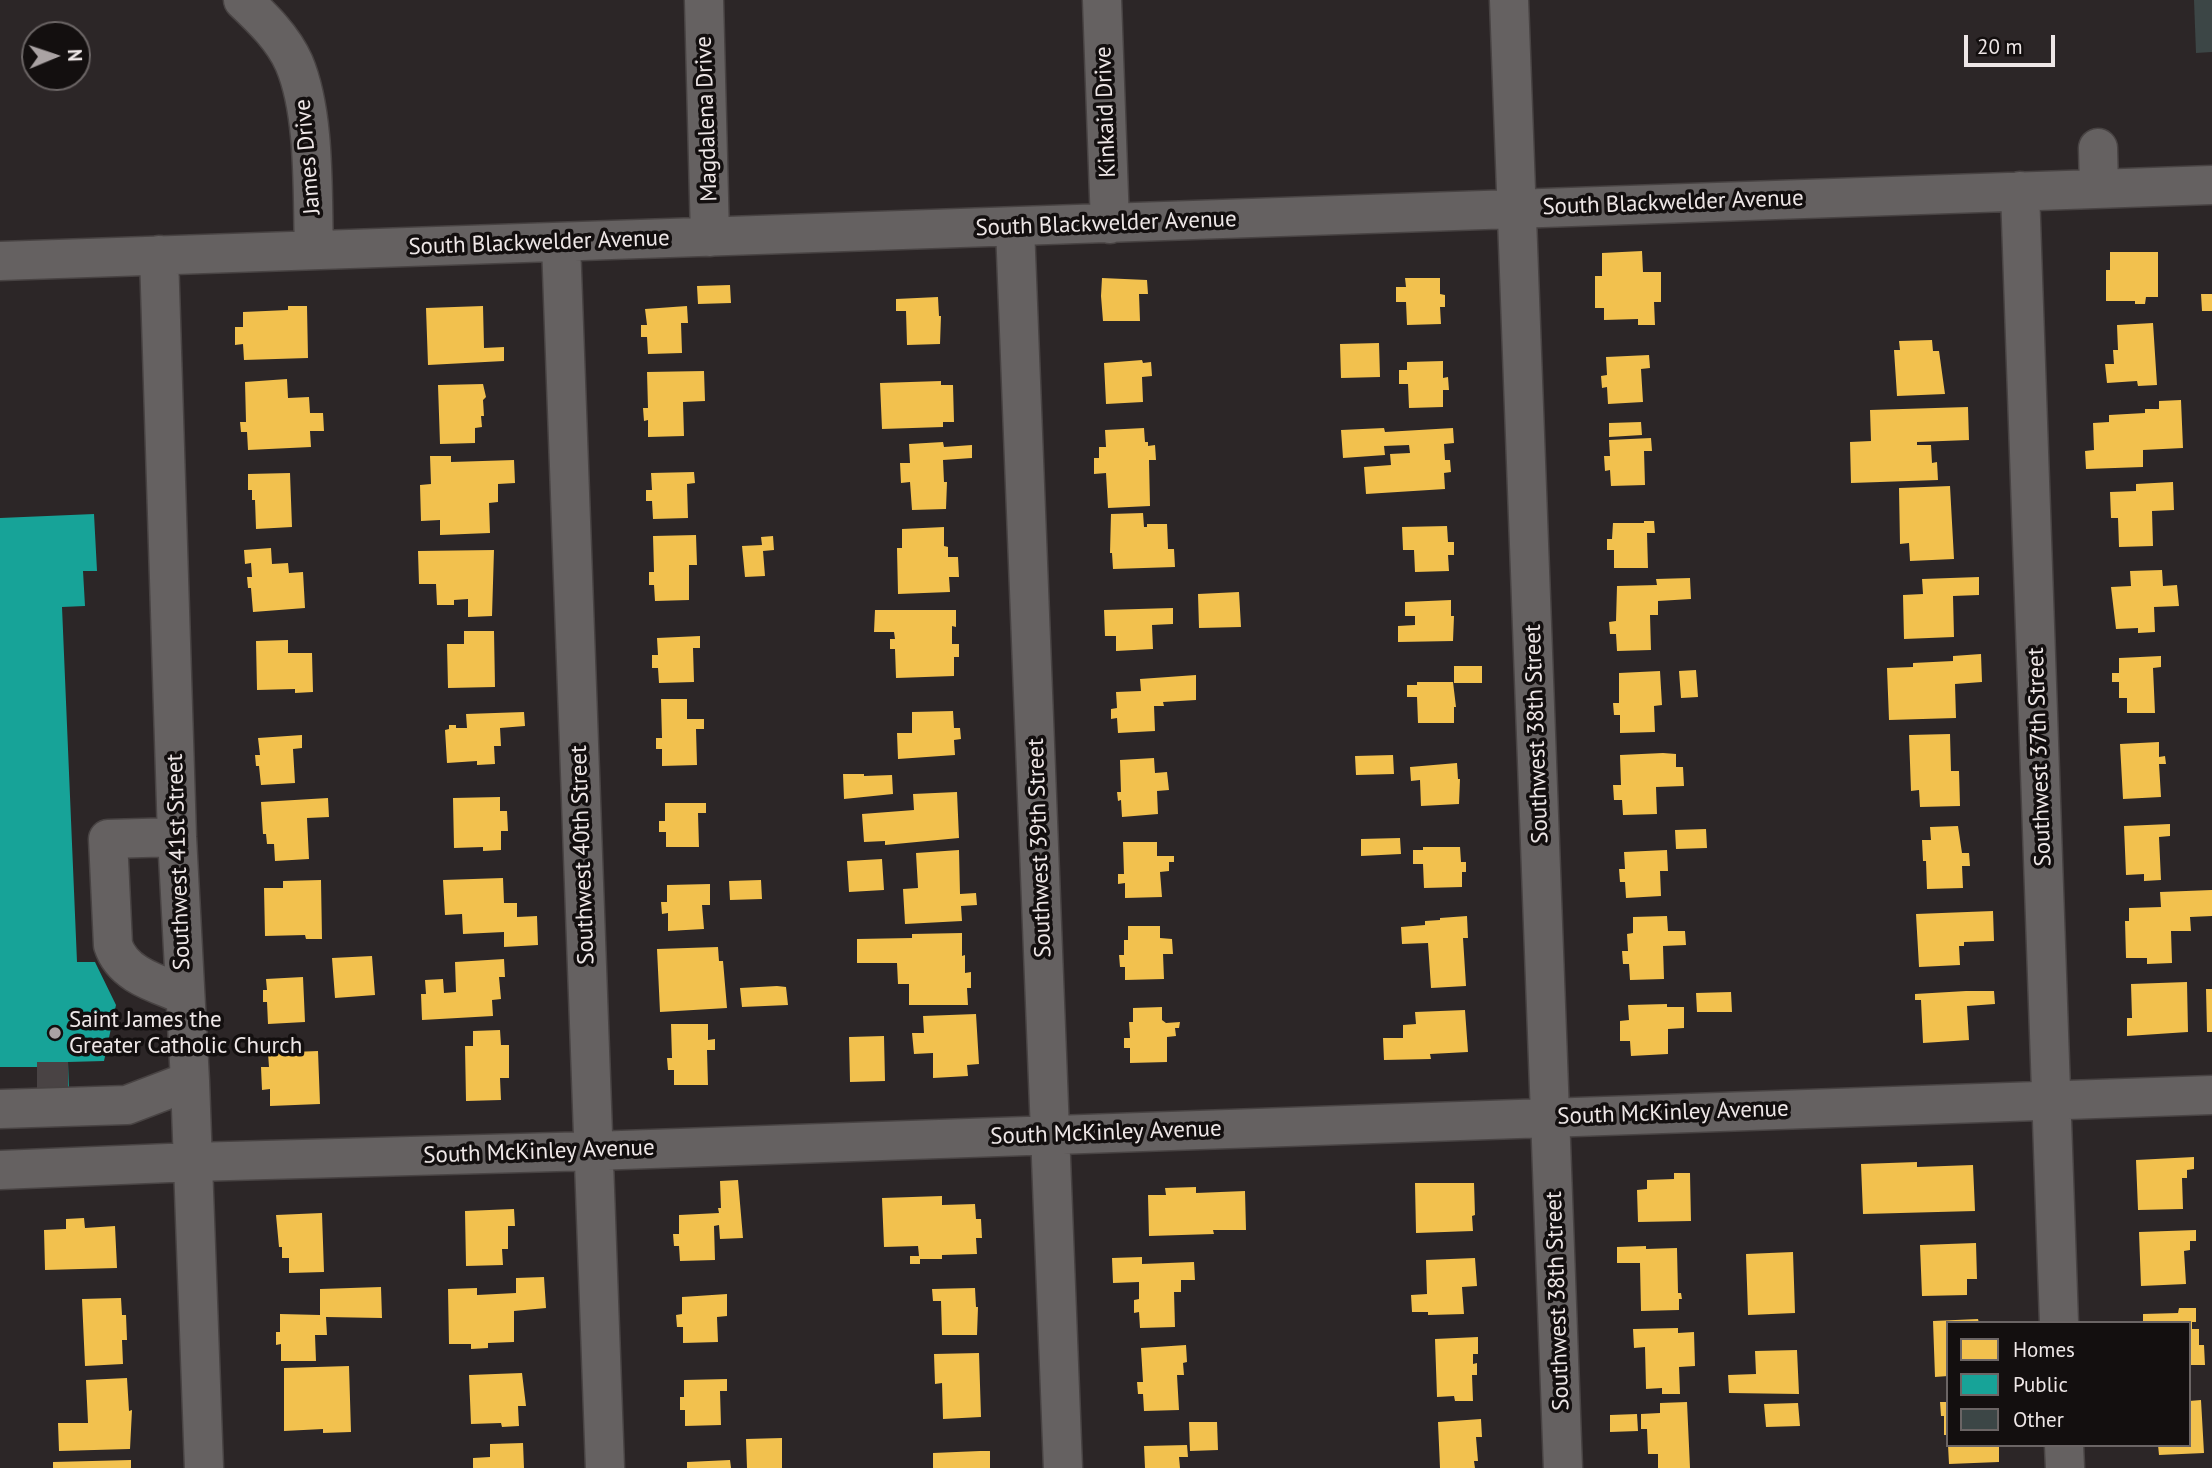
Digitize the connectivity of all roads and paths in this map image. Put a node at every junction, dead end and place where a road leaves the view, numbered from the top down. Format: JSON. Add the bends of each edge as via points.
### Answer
{"nodes":[{"id":1,"x":243,"y":0,"type":"edge"},
{"id":2,"x":704,"y":0,"type":"edge"},
{"id":3,"x":1102,"y":0,"type":"edge"},
{"id":4,"x":1509,"y":0,"type":"edge"},
{"id":5,"x":2098,"y":148,"type":"dead end"},
{"id":6,"x":2212,"y":185,"type":"edge"},
{"id":7,"x":2099,"y":188,"type":"junction"},
{"id":8,"x":2020,"y":191,"type":"junction"},
{"id":9,"x":1518,"y":208,"type":"junction"},
{"id":10,"x":1110,"y":224,"type":"junction"},
{"id":11,"x":1015,"y":227,"type":"junction"},
{"id":12,"x":710,"y":237,"type":"junction"},
{"id":13,"x":561,"y":243,"type":"junction"},
{"id":14,"x":314,"y":250,"type":"junction"},
{"id":15,"x":159,"y":255,"type":"junction"},
{"id":16,"x":0,"y":261,"type":"edge"},
{"id":17,"x":177,"y":837,"type":"junction"},
{"id":18,"x":185,"y":995,"type":"junction"},
{"id":19,"x":174,"y":1087,"type":"junction"},
{"id":20,"x":2212,"y":1095,"type":"edge"},
{"id":21,"x":2052,"y":1100,"type":"junction"},
{"id":22,"x":0,"y":1102,"type":"edge"},
{"id":23,"x":0,"y":1109,"type":"edge"},
{"id":24,"x":1551,"y":1117,"type":"junction"},
{"id":25,"x":1052,"y":1135,"type":"junction"},
{"id":26,"x":593,"y":1151,"type":"junction"},
{"id":27,"x":192,"y":1162,"type":"junction"},
{"id":28,"x":0,"y":1170,"type":"edge"},
{"id":29,"x":2059,"y":1321,"type":"edge"},
{"id":30,"x":2064,"y":1447,"type":"edge"},
{"id":31,"x":204,"y":1468,"type":"edge"},
{"id":32,"x":605,"y":1468,"type":"edge"},
{"id":33,"x":1063,"y":1468,"type":"edge"},
{"id":34,"x":1563,"y":1468,"type":"edge"},
{"id":35,"x":2064,"y":1468,"type":"edge"}],
"edges":[{"from":1,"to":14,"type":"street","name":"James Drive","via":[[282,43],[302,89]]},
{"from":2,"to":12,"type":"street","name":"Magdalena Drive"},
{"from":3,"to":10,"type":"street","name":"Kinkaid Drive"},
{"from":4,"to":9,"type":"street","name":"Southwest 38th Street"},
{"from":5,"to":7,"type":"street"},
{"from":6,"to":7,"type":"street","name":"South Blackwelder Avenue"},
{"from":7,"to":8,"type":"street","name":"South Blackwelder Avenue"},
{"from":8,"to":9,"type":"street","name":"South Blackwelder Avenue"},
{"from":8,"to":21,"type":"street","name":"Southwest 37th Street"},
{"from":9,"to":10,"type":"street","name":"South Blackwelder Avenue"},
{"from":9,"to":24,"type":"street","name":"Southwest 38th Street"},
{"from":10,"to":11,"type":"street","name":"South Blackwelder Avenue"},
{"from":11,"to":12,"type":"street","name":"South Blackwelder Avenue"},
{"from":11,"to":25,"type":"street","name":"Southwest 39th Street"},
{"from":12,"to":13,"type":"street","name":"South Blackwelder Avenue"},
{"from":13,"to":14,"type":"street","name":"South Blackwelder Avenue"},
{"from":13,"to":26,"type":"street","name":"Southwest 40th Street"},
{"from":14,"to":15,"type":"street","name":"South Blackwelder Avenue"},
{"from":15,"to":16,"type":"street","name":"South Blackwelder Avenue"},
{"from":15,"to":17,"type":"street","name":"Southwest 41st Street"},
{"from":17,"to":18,"type":"street","name":"Southwest 41st Street"},
{"from":17,"to":18,"type":"street","via":[[108,839],[113,945],[135,974]]},
{"from":18,"to":19,"type":"street","name":"Southwest 41st Street"},
{"from":19,"to":22,"type":"street","via":[[121,1079],[53,1081],[22,1085]]},
{"from":19,"to":23,"type":"street","via":[[127,1105]]},
{"from":19,"to":27,"type":"street","name":"Southwest 41st Street"},
{"from":20,"to":21,"type":"street","name":"South McKinley Avenue"},
{"from":21,"to":24,"type":"street","name":"South McKinley Avenue"},
{"from":21,"to":29,"type":"street","name":"Southwest 37th Street"},
{"from":24,"to":25,"type":"street","name":"South McKinley Avenue"},
{"from":24,"to":34,"type":"street","name":"Southwest 38th Street"},
{"from":25,"to":26,"type":"street","name":"South McKinley Avenue"},
{"from":25,"to":33,"type":"street","name":"Southwest 39th Street"},
{"from":26,"to":27,"type":"street","name":"South McKinley Avenue"},
{"from":26,"to":32,"type":"street","name":"Southwest 40th Street"},
{"from":27,"to":28,"type":"street","name":"South McKinley Avenue"},
{"from":27,"to":31,"type":"street","name":"Southwest 41st Street"},
{"from":30,"to":35,"type":"street"}]}
